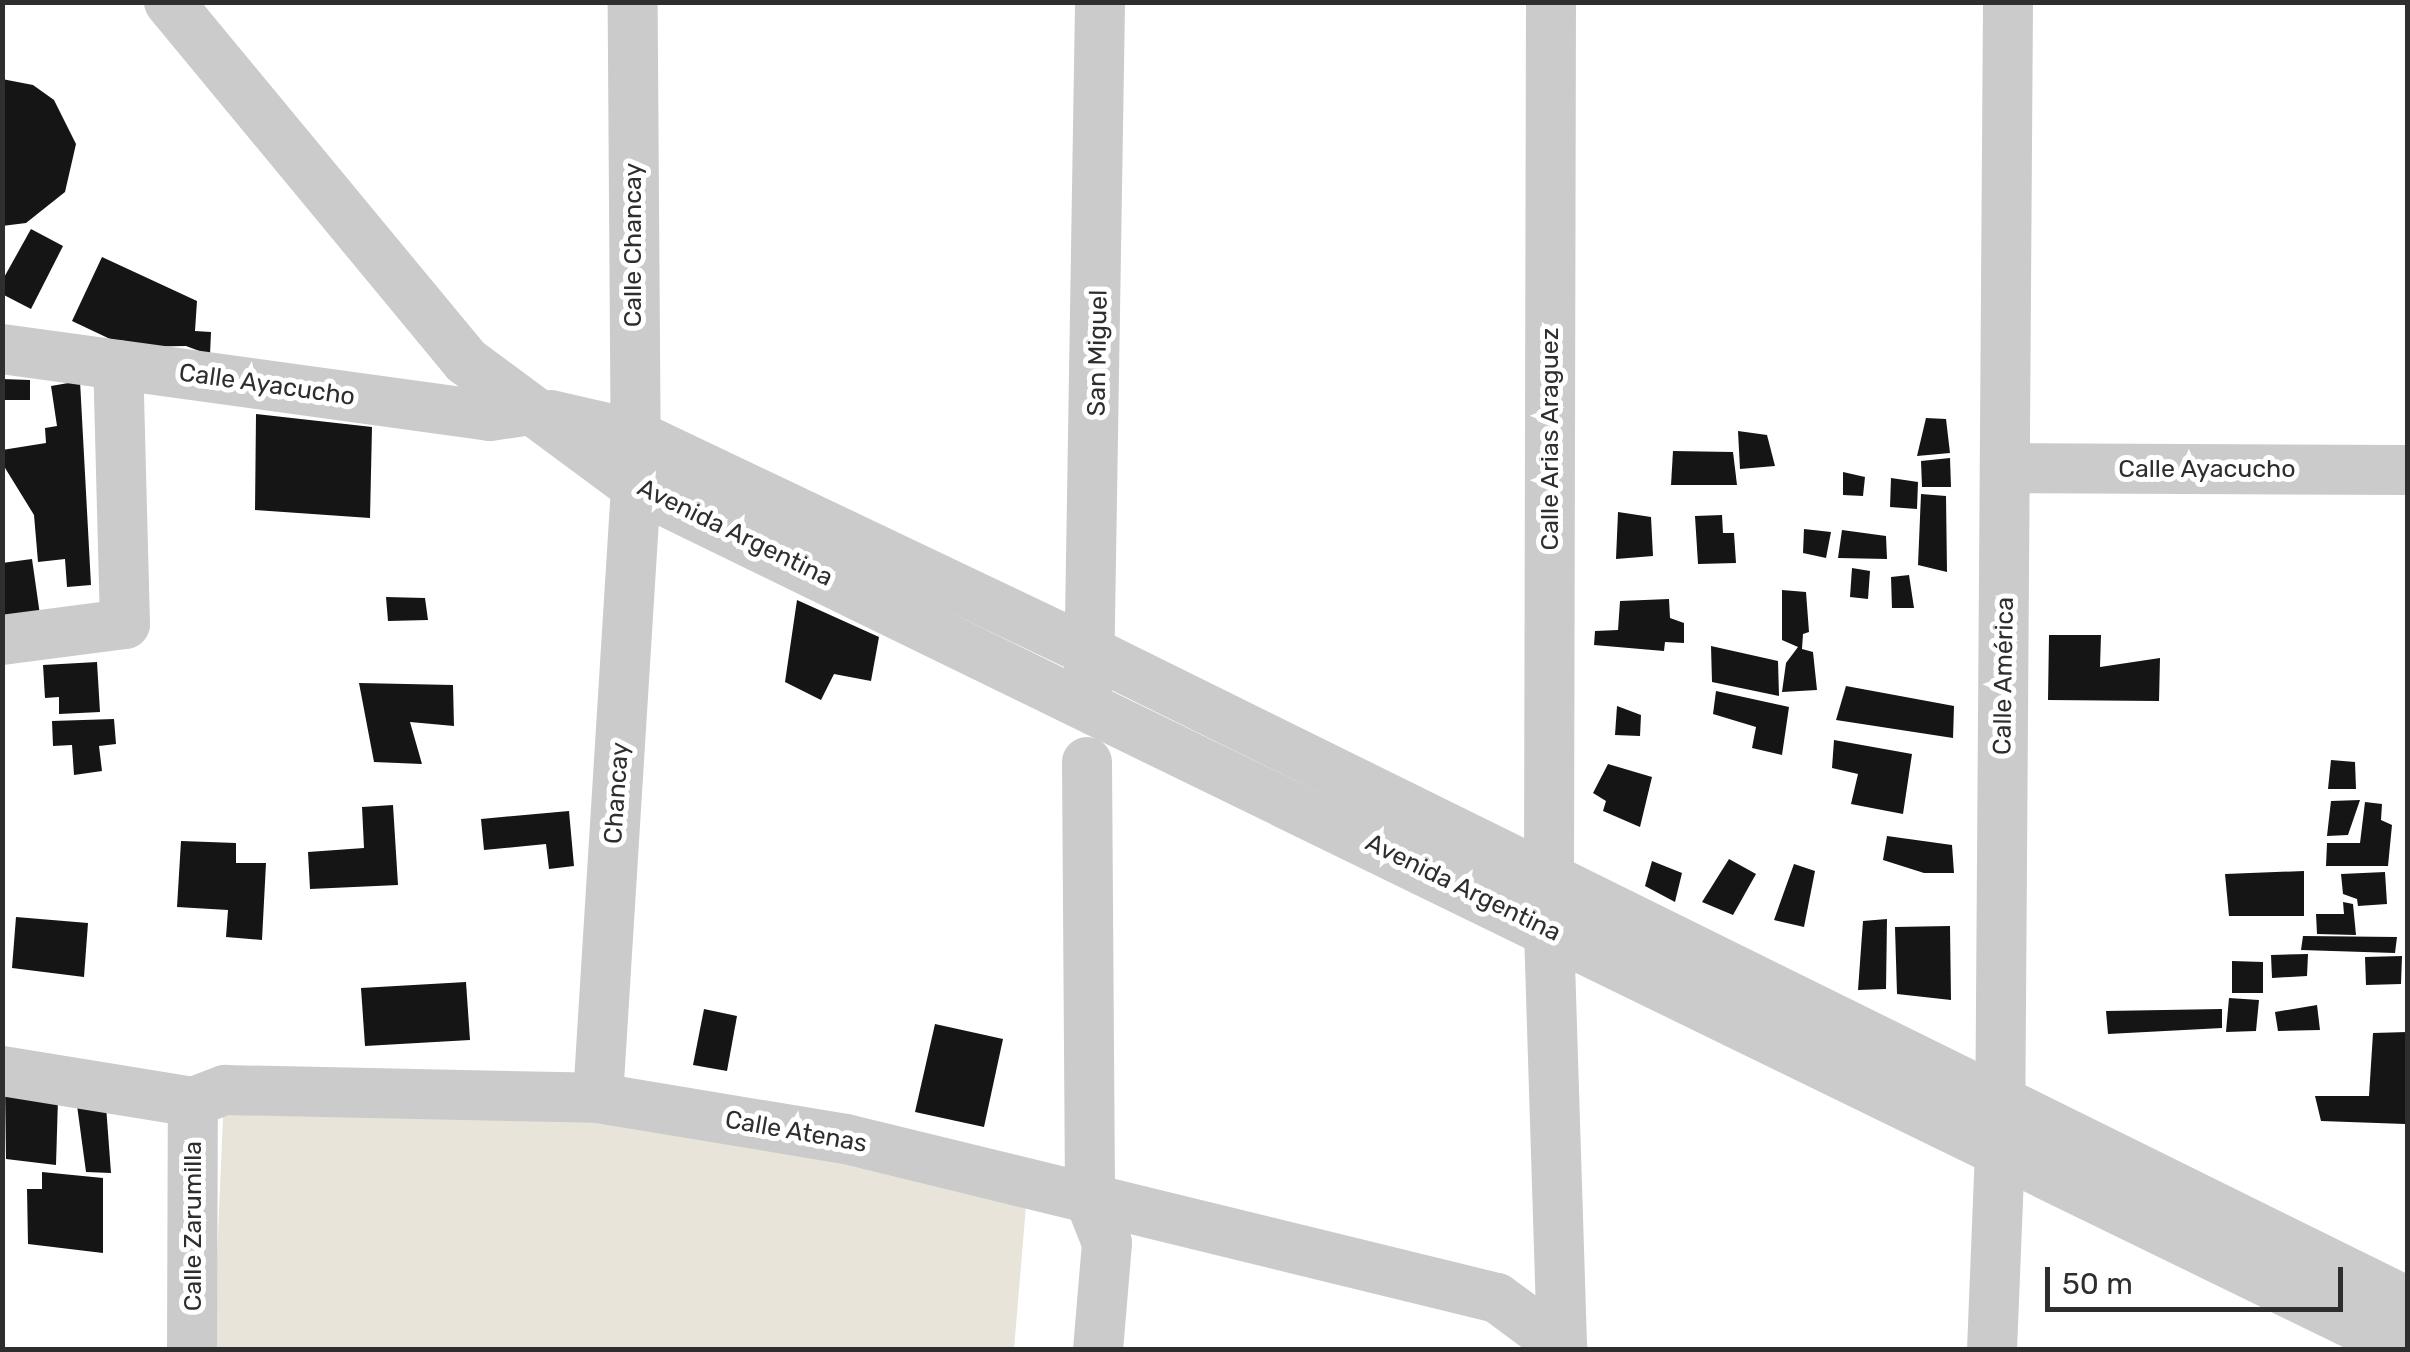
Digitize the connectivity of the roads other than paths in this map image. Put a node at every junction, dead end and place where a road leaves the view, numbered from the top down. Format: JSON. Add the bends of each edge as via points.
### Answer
{"nodes":[{"id":1,"x":169,"y":2,"type":"edge"},
{"id":2,"x":633,"y":2,"type":"edge"},
{"id":3,"x":1100,"y":2,"type":"edge"},
{"id":4,"x":1551,"y":2,"type":"edge"},
{"id":5,"x":2008,"y":2,"type":"edge"},
{"id":6,"x":2,"y":349,"type":"edge"},
{"id":7,"x":118,"y":365,"type":"junction"},
{"id":8,"x":530,"y":410,"type":"junction"},
{"id":9,"x":633,"y":434,"type":"junction"},
{"id":10,"x":2006,"y":468,"type":"junction"},
{"id":11,"x":2408,"y":470,"type":"edge"},
{"id":12,"x":636,"y":487,"type":"junction"},
{"id":13,"x":2,"y":640,"type":"edge"},
{"id":14,"x":1091,"y":652,"type":"junction"},
{"id":15,"x":1087,"y":703,"type":"junction"},
{"id":16,"x":1088,"y":762,"type":"dead end"},
{"id":17,"x":1549,"y":875,"type":"junction"},
{"id":18,"x":1549,"y":931,"type":"junction"},
{"id":19,"x":2,"y":1071,"type":"edge"},
{"id":20,"x":1998,"y":1096,"type":"junction"},
{"id":21,"x":598,"y":1098,"type":"junction"},
{"id":22,"x":193,"y":1102,"type":"junction"},
{"id":23,"x":2000,"y":1148,"type":"junction"},
{"id":24,"x":1090,"y":1200,"type":"junction"},
{"id":25,"x":2408,"y":1302,"type":"edge"},
{"id":26,"x":1549,"y":1342,"type":"edge"},
{"id":27,"x":192,"y":1350,"type":"edge"},
{"id":28,"x":1098,"y":1350,"type":"edge"},
{"id":29,"x":1992,"y":1350,"type":"edge"},
{"id":30,"x":2406,"y":1350,"type":"edge"}],
"edges":[{"from":1,"to":8,"type":"street","name":"Avenida Argentina","via":[[466,361]]},
{"from":2,"to":9,"type":"street","name":"Calle Chancay"},
{"from":3,"to":14,"type":"street","name":"San Miguel"},
{"from":4,"to":17,"type":"street","name":"Calle Arias Araguez"},
{"from":5,"to":10,"type":"street","name":"Calle América"},
{"from":6,"to":7,"type":"street","name":"Calle Ayacucho"},
{"from":7,"to":8,"type":"street","name":"Calle Ayacucho","via":[[490,416]]},
{"from":7,"to":13,"type":"street","via":[[125,624]]},
{"from":8,"to":9,"type":"street","name":"Avenida Argentina"},
{"from":8,"to":12,"type":"street","name":"Avenida Argentina"},
{"from":9,"to":12,"type":"street","name":"Calle Chancay"},
{"from":9,"to":14,"type":"street","name":"Avenida Argentina"},
{"from":10,"to":11,"type":"street","name":"Calle Ayacucho"},
{"from":10,"to":20,"type":"street","name":"Calle América"},
{"from":12,"to":15,"type":"street","name":"Avenida Argentina"},
{"from":12,"to":21,"type":"street","name":"Chancay"},
{"from":14,"to":15,"type":"street","name":"San Miguel"},
{"from":14,"to":17,"type":"street","name":"Avenida Argentina"},
{"from":15,"to":18,"type":"street","name":"Avenida Argentina"},
{"from":16,"to":24,"type":"street"},
{"from":17,"to":20,"type":"street","name":"Avenida Argentina"},
{"from":18,"to":23,"type":"street","name":"Avenida Argentina"},
{"from":18,"to":26,"type":"street"},
{"from":19,"to":22,"type":"street","name":"Calle Atenas"},
{"from":20,"to":23,"type":"street","name":"Calle América"},
{"from":20,"to":25,"type":"street","name":"Avenida Argentina"},
{"from":21,"to":22,"type":"street","name":"Calle Atenas","via":[[225,1090]]},
{"from":21,"to":24,"type":"street","name":"Calle Atenas","via":[[846,1138]]},
{"from":22,"to":27,"type":"street","name":"Calle Zarumilla"},
{"from":23,"to":29,"type":"street","name":"Calle América"},
{"from":23,"to":30,"type":"street","name":"Avenida Argentina"},
{"from":24,"to":26,"type":"street","name":"Calle Atenas","via":[[1497,1298]]},
{"from":24,"to":28,"type":"street","via":[[1107,1243]]}]}
